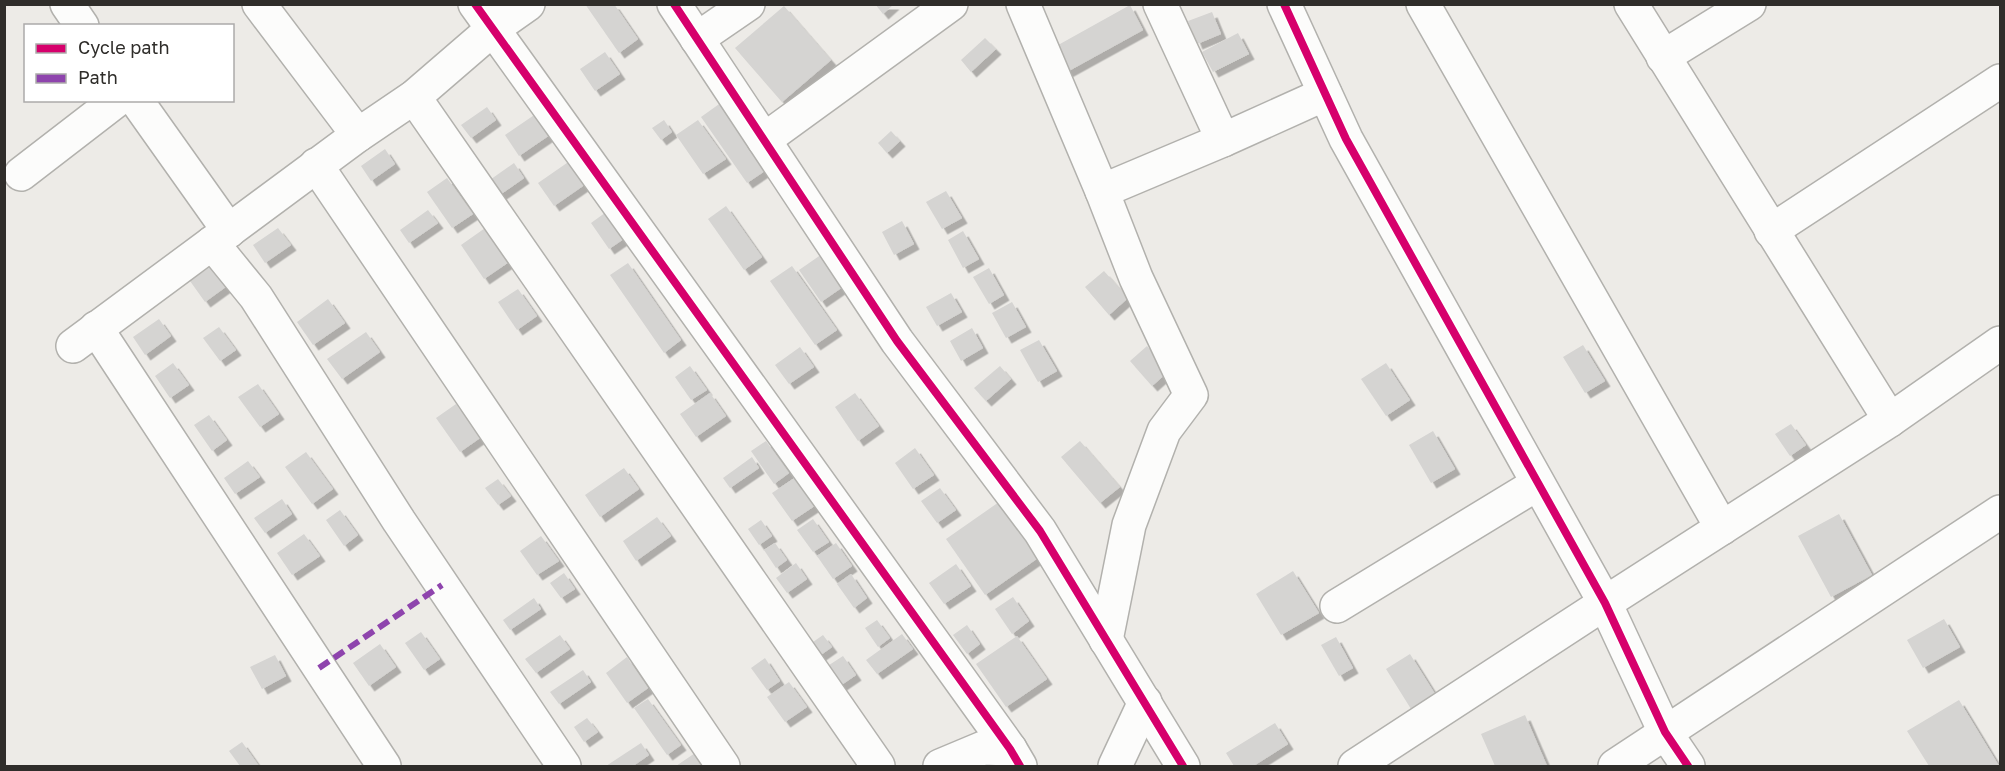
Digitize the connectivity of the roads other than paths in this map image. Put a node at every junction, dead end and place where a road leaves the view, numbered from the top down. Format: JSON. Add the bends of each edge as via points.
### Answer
{"nodes":[{"id":1,"x":67,"y":4,"type":"edge"},
{"id":2,"x":259,"y":4,"type":"edge"},
{"id":3,"x":528,"y":4,"type":"edge"},
{"id":4,"x":674,"y":4,"type":"edge"},
{"id":5,"x":748,"y":4,"type":"edge"},
{"id":6,"x":951,"y":4,"type":"edge"},
{"id":7,"x":1023,"y":4,"type":"edge"},
{"id":8,"x":1160,"y":4,"type":"edge"},
{"id":9,"x":1284,"y":4,"type":"edge"},
{"id":10,"x":1424,"y":4,"type":"edge"},
{"id":11,"x":1631,"y":4,"type":"edge"},
{"id":12,"x":1749,"y":4,"type":"edge"},
{"id":13,"x":484,"y":16,"type":"edge"},
{"id":14,"x":81,"y":24,"type":"edge"},
{"id":15,"x":697,"y":39,"type":"junction"},
{"id":16,"x":1663,"y":57,"type":"junction"},
{"id":17,"x":2001,"y":81,"type":"edge"},
{"id":18,"x":1325,"y":94,"type":"junction"},
{"id":19,"x":414,"y":97,"type":"junction"},
{"id":20,"x":114,"y":102,"type":"edge"},
{"id":21,"x":137,"y":102,"type":"edge"},
{"id":22,"x":358,"y":135,"type":"junction"},
{"id":23,"x":764,"y":140,"type":"junction"},
{"id":24,"x":1223,"y":140,"type":"junction"},
{"id":25,"x":316,"y":165,"type":"junction"},
{"id":26,"x":21,"y":174,"type":"dead end"},
{"id":27,"x":1102,"y":191,"type":"junction"},
{"id":28,"x":1771,"y":231,"type":"junction"},
{"id":29,"x":220,"y":237,"type":"junction"},
{"id":30,"x":2001,"y":343,"type":"edge"},
{"id":31,"x":1890,"y":420,"type":"junction"},
{"id":32,"x":1537,"y":484,"type":"junction"},
{"id":33,"x":2001,"y":512,"type":"edge"},
{"id":34,"x":1722,"y":528,"type":"junction"},
{"id":35,"x":1605,"y":603,"type":"junction"},
{"id":36,"x":1337,"y":606,"type":"dead end"},
{"id":37,"x":1106,"y":640,"type":"junction"},
{"id":38,"x":1145,"y":702,"type":"junction"},
{"id":39,"x":1665,"y":732,"type":"junction"},
{"id":40,"x":1015,"y":758,"type":"edge"},
{"id":41,"x":384,"y":766,"type":"edge"},
{"id":42,"x":564,"y":766,"type":"edge"},
{"id":43,"x":723,"y":766,"type":"edge"},
{"id":44,"x":878,"y":766,"type":"edge"},
{"id":45,"x":940,"y":766,"type":"edge"},
{"id":46,"x":1115,"y":766,"type":"edge"},
{"id":47,"x":1183,"y":766,"type":"edge"},
{"id":48,"x":1355,"y":766,"type":"edge"},
{"id":49,"x":1615,"y":766,"type":"edge"},
{"id":50,"x":1689,"y":766,"type":"edge"}],
"edges":[{"from":1,"to":14,"type":"street"},
{"from":2,"to":22,"type":"street"},
{"from":3,"to":13,"type":"street"},
{"from":4,"to":15,"type":"street"},
{"from":5,"to":15,"type":"street"},
{"from":6,"to":23,"type":"street"},
{"from":7,"to":27,"type":"street"},
{"from":8,"to":24,"type":"street"},
{"from":9,"to":18,"type":"street"},
{"from":10,"to":34,"type":"street"},
{"from":11,"to":16,"type":"street"},
{"from":12,"to":16,"type":"street"},
{"from":13,"to":19,"type":"street"},
{"from":13,"to":40,"type":"street"},
{"from":15,"to":23,"type":"street"},
{"from":16,"to":28,"type":"street"},
{"from":17,"to":28,"type":"street"},
{"from":18,"to":24,"type":"street"},
{"from":18,"to":32,"type":"street","via":[[1352,150]]},
{"from":19,"to":22,"type":"street"},
{"from":19,"to":44,"type":"street"},
{"from":20,"to":26,"type":"street"},
{"from":21,"to":29,"type":"street"},
{"from":22,"to":25,"type":"street"},
{"from":23,"to":37,"type":"street","via":[[897,341],[1041,531]]},
{"from":24,"to":27,"type":"street"},
{"from":25,"to":29,"type":"street"},
{"from":25,"to":43,"type":"street"},
{"from":27,"to":37,"type":"street","via":[[1136,278],[1191,395],[1164,431],[1129,525]]},
{"from":28,"to":31,"type":"street"},
{"from":29,"to":41,"type":"street","via":[[84,337]]},
{"from":29,"to":42,"type":"street","via":[[399,521]]},
{"from":30,"to":31,"type":"street"},
{"from":31,"to":34,"type":"street"},
{"from":32,"to":35,"type":"street"},
{"from":32,"to":36,"type":"street"},
{"from":33,"to":39,"type":"street"},
{"from":34,"to":35,"type":"street"},
{"from":35,"to":39,"type":"street"},
{"from":35,"to":48,"type":"street"},
{"from":37,"to":38,"type":"street"},
{"from":38,"to":46,"type":"street"},
{"from":38,"to":47,"type":"street"},
{"from":39,"to":49,"type":"street"},
{"from":39,"to":50,"type":"street"},
{"from":40,"to":45,"type":"street","via":[[983,748]]}]}
